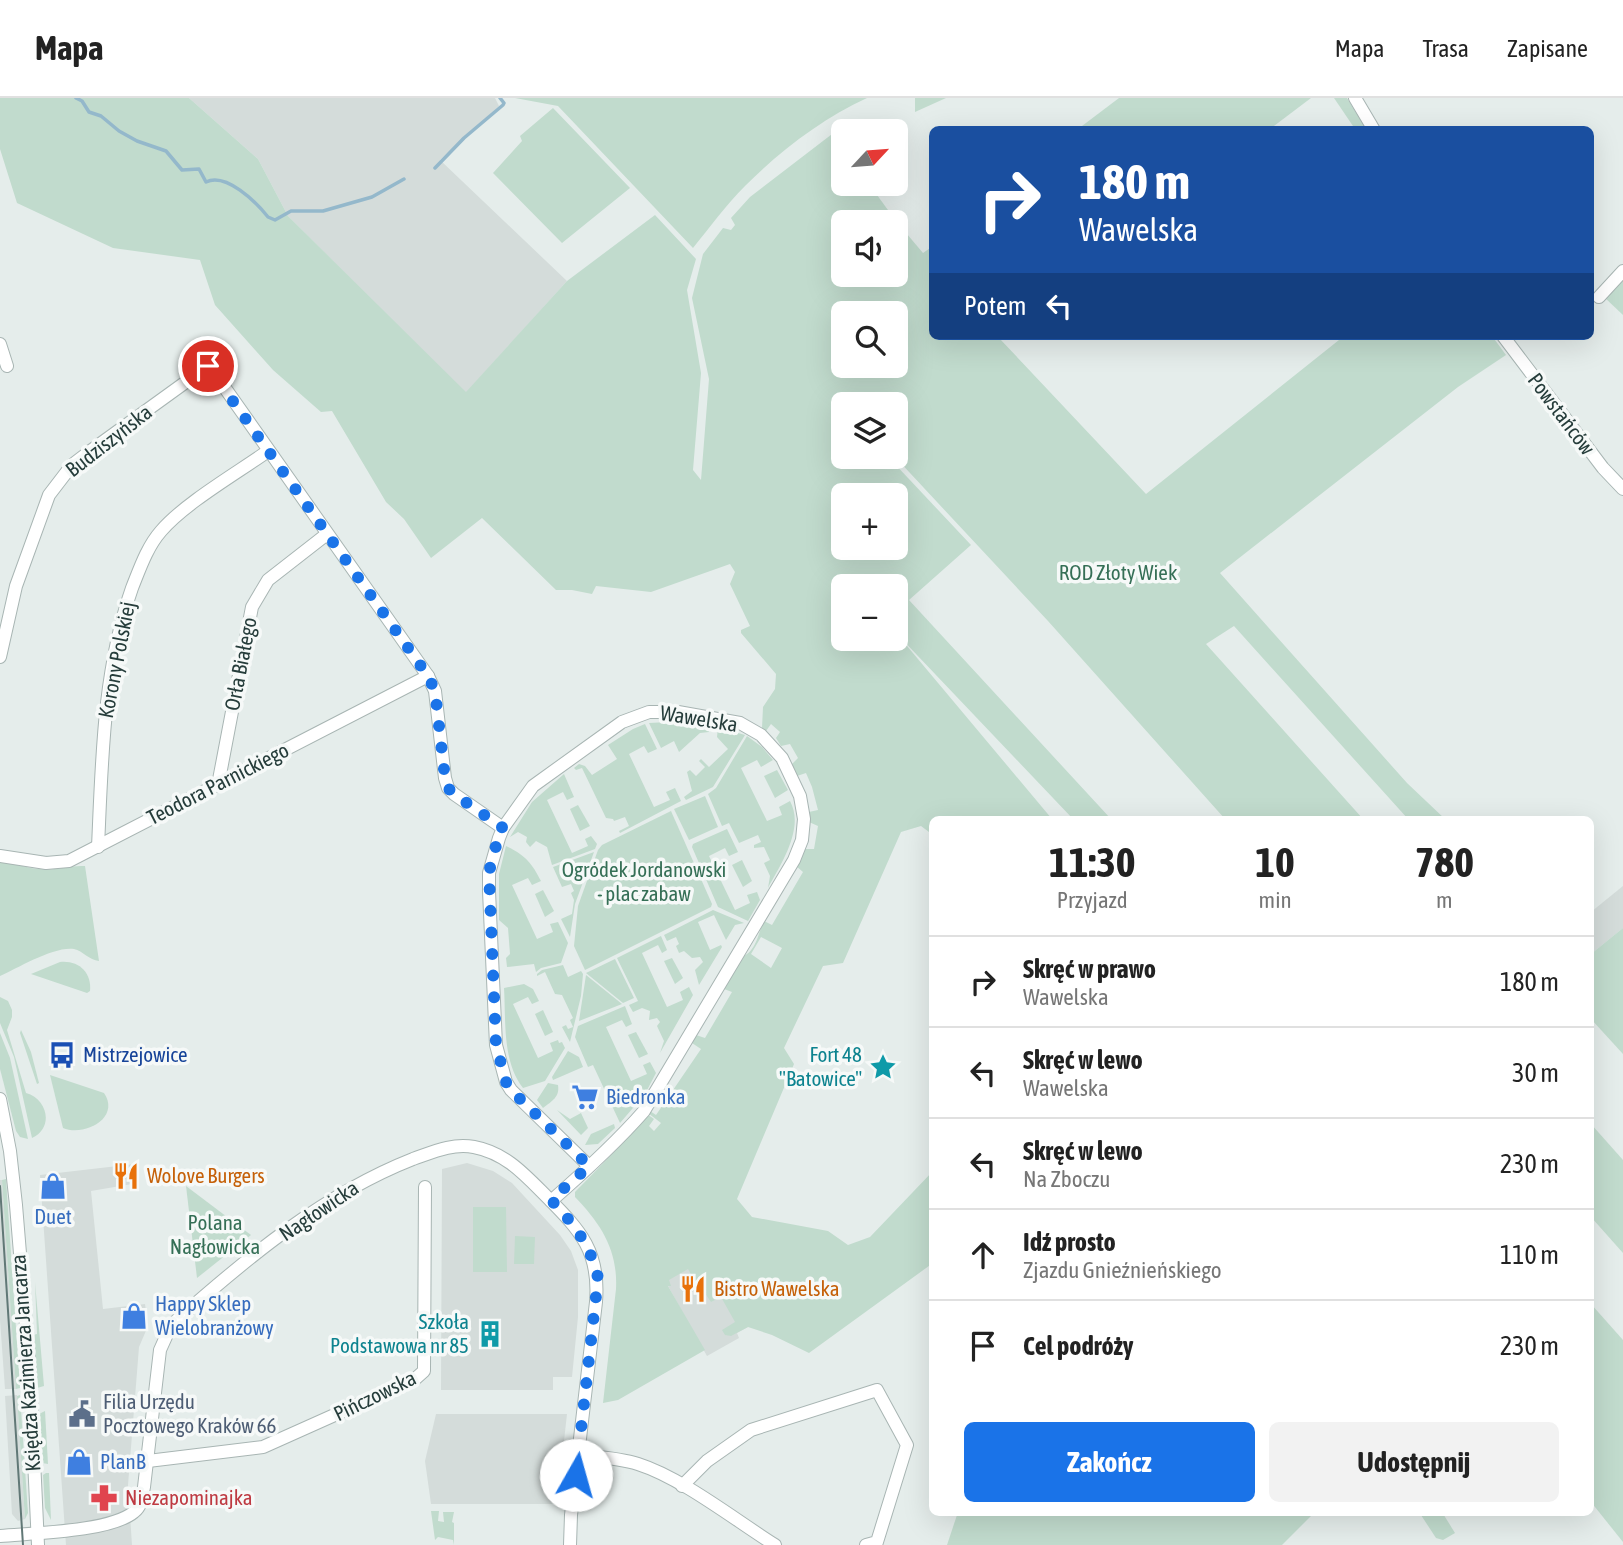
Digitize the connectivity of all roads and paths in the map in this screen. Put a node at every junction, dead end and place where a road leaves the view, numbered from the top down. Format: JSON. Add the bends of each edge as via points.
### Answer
{"nodes":[{"id":1,"x":1355,"y":98,"type":"edge"},
{"id":2,"x":1372,"y":126,"type":"edge"},
{"id":3,"x":1623,"y":271,"type":"edge"},
{"id":4,"x":1599,"y":297,"type":"dead end"},
{"id":5,"x":1506,"y":340,"type":"edge"},
{"id":6,"x":0,"y":344,"type":"edge"},
{"id":7,"x":201,"y":354,"type":"dead end"},
{"id":8,"x":7,"y":366,"type":"dead end"},
{"id":9,"x":208,"y":366,"type":"junction"},
{"id":10,"x":268,"y":451,"type":"junction"},
{"id":11,"x":1623,"y":489,"type":"edge"},
{"id":12,"x":327,"y":534,"type":"junction"},
{"id":13,"x":0,"y":657,"type":"edge"},
{"id":14,"x":428,"y":676,"type":"junction"},
{"id":15,"x":218,"y":785,"type":"junction"},
{"id":16,"x":503,"y":828,"type":"junction"},
{"id":17,"x":98,"y":846,"type":"junction"},
{"id":18,"x":0,"y":856,"type":"edge"},
{"id":19,"x":0,"y":1099,"type":"edge"},
{"id":20,"x":589,"y":1166,"type":"junction"},
{"id":21,"x":425,"y":1187,"type":"dead end"},
{"id":22,"x":551,"y":1200,"type":"junction"},
{"id":23,"x":579,"y":1455,"type":"junction"},
{"id":24,"x":148,"y":1461,"type":"junction"},
{"id":25,"x":682,"y":1486,"type":"junction"},
{"id":26,"x":0,"y":1536,"type":"edge"},
{"id":27,"x":37,"y":1539,"type":"edge"},
{"id":28,"x":570,"y":1545,"type":"edge"},
{"id":29,"x":775,"y":1545,"type":"edge"},
{"id":30,"x":866,"y":1545,"type":"edge"}],
"edges":[{"from":1,"to":2,"type":"street"},
{"from":3,"to":4,"type":"street"},
{"from":5,"to":11,"type":"street","name":"Powstańców"},
{"from":6,"to":8,"type":"street"},
{"from":7,"to":9,"type":"street"},
{"from":9,"to":10,"type":"street"},
{"from":9,"to":13,"type":"street","name":"Budziszyńska","via":[[72,465],[58,481],[16,586]]},
{"from":10,"to":12,"type":"street"},
{"from":10,"to":17,"type":"street","name":"Korony Polskiej","via":[[177,516],[162,530],[139,569],[109,679]]},
{"from":12,"to":14,"type":"street"},
{"from":12,"to":15,"type":"street","name":"Orła Białego","via":[[274,575],[252,607]]},
{"from":14,"to":15,"type":"street","name":"Teodora Parnickiego"},
{"from":14,"to":16,"type":"street","via":[[435,691],[448,788]]},
{"from":15,"to":17,"type":"street","name":"Teodora Parnickiego"},
{"from":16,"to":20,"type":"street","name":"Wawelska","via":[[493,854],[489,891],[500,1062],[511,1090]]},
{"from":16,"to":20,"type":"street","name":"Wawelska","via":[[533,786],[622,722],[649,712],[740,723],[761,735],[782,758],[800,796],[804,819],[794,860],[644,1111]]},
{"from":17,"to":18,"type":"street","name":"Teodora Parnickiego","via":[[58,863]]},
{"from":19,"to":27,"type":"street","name":"Księdza Kazimierza Jancarza","via":[[16,1205]]},
{"from":20,"to":22,"type":"street","name":"Wawelska"},
{"from":21,"to":24,"type":"street","name":"Pińczowska","via":[[424,1371],[263,1447]]},
{"from":22,"to":23,"type":"street","via":[[587,1244],[598,1278]]},
{"from":22,"to":24,"type":"street","name":"Nagłowicka","via":[[503,1158],[471,1146],[445,1148],[367,1179],[318,1209],[253,1257],[169,1330],[156,1368]]},
{"from":23,"to":25,"type":"street","via":[[635,1463]]},
{"from":23,"to":28,"type":"street"},
{"from":24,"to":27,"type":"street","name":"Nagłowicka","via":[[141,1504],[134,1512],[102,1525]]},
{"from":25,"to":29,"type":"street"},
{"from":25,"to":30,"type":"street","via":[[714,1455],[751,1430],[877,1390],[907,1445],[877,1542]]},
{"from":26,"to":27,"type":"street"}]}
